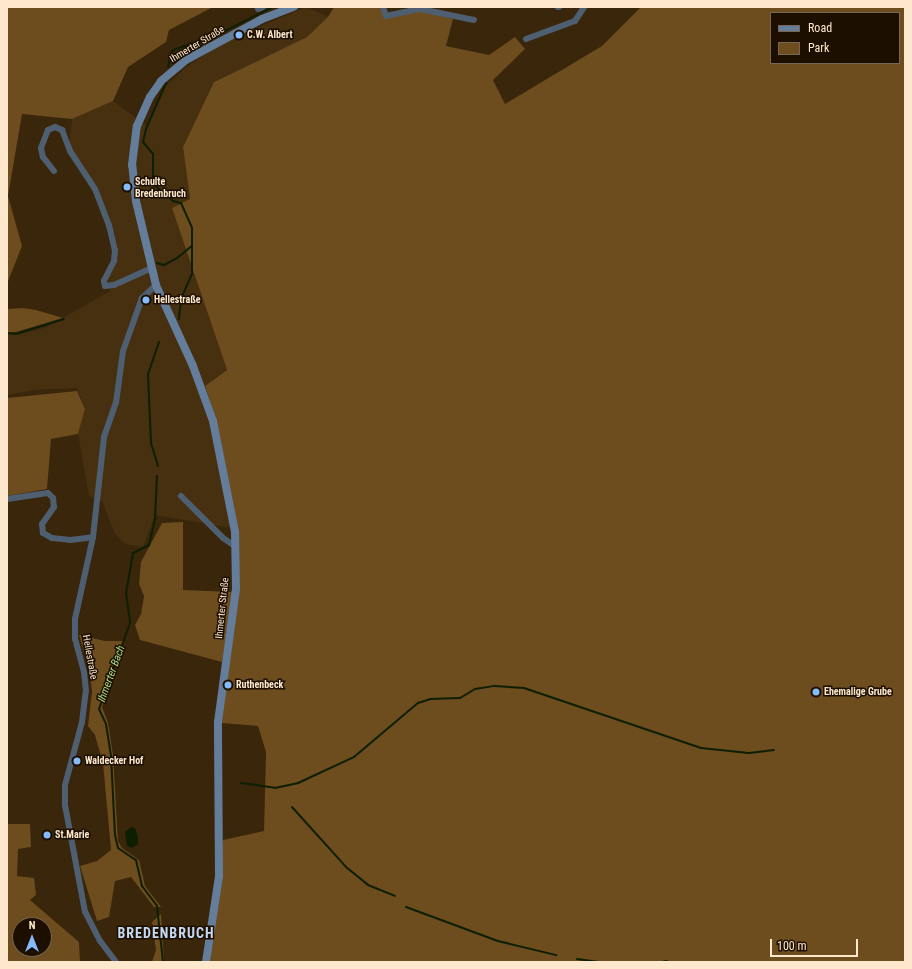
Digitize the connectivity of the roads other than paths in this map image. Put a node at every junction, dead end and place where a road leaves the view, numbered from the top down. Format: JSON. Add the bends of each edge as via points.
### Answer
{"nodes":[{"id":1,"x":294,"y":7,"type":"edge"},
{"id":2,"x":383,"y":7,"type":"edge"},
{"id":3,"x":584,"y":7,"type":"edge"},
{"id":4,"x":474,"y":20,"type":"dead end"},
{"id":5,"x":526,"y":39,"type":"dead end"},
{"id":6,"x":54,"y":171,"type":"dead end"},
{"id":7,"x":152,"y":268,"type":"junction"},
{"id":8,"x":156,"y":285,"type":"junction"},
{"id":9,"x":182,"y":496,"type":"dead end"},
{"id":10,"x":7,"y":499,"type":"edge"},
{"id":11,"x":93,"y":537,"type":"junction"},
{"id":12,"x":235,"y":546,"type":"junction"},
{"id":13,"x":116,"y":962,"type":"edge"},
{"id":14,"x":206,"y":962,"type":"edge"}],
"edges":[{"from":1,"to":7,"type":"main road","name":"Ihmerter Straße","via":[[262,19],[186,60],[161,81],[150,97],[137,126],[132,165],[136,201]]},
{"from":2,"to":4,"type":"street","via":[[386,16],[420,9]]},
{"from":3,"to":5,"type":"street","via":[[575,21]]},
{"from":6,"to":7,"type":"street","via":[[43,157],[41,148],[48,130],[55,127],[64,133],[70,151],[95,189],[109,225],[115,250],[114,261],[104,282],[105,286],[114,286]]},
{"from":7,"to":8,"type":"main road","name":"Ihmerter Straße"},
{"from":8,"to":11,"type":"street","name":"Hellestraße","via":[[142,298],[123,350],[116,403],[104,437]]},
{"from":8,"to":12,"type":"main road","name":"Ihmerter Straße","via":[[193,366],[211,413],[223,465]]},
{"from":9,"to":12,"type":"street","via":[[223,538]]},
{"from":10,"to":11,"type":"street","via":[[41,493],[50,495],[54,500],[54,507],[42,524],[43,533],[52,538],[70,540]]},
{"from":11,"to":13,"type":"street","name":"Hellestraße","via":[[75,619],[77,647],[84,672],[85,701],[65,794],[67,821],[85,912],[100,941]]},
{"from":12,"to":14,"type":"main road","name":"Ihmerter Straße","via":[[234,606],[218,722],[219,876]]}]}
